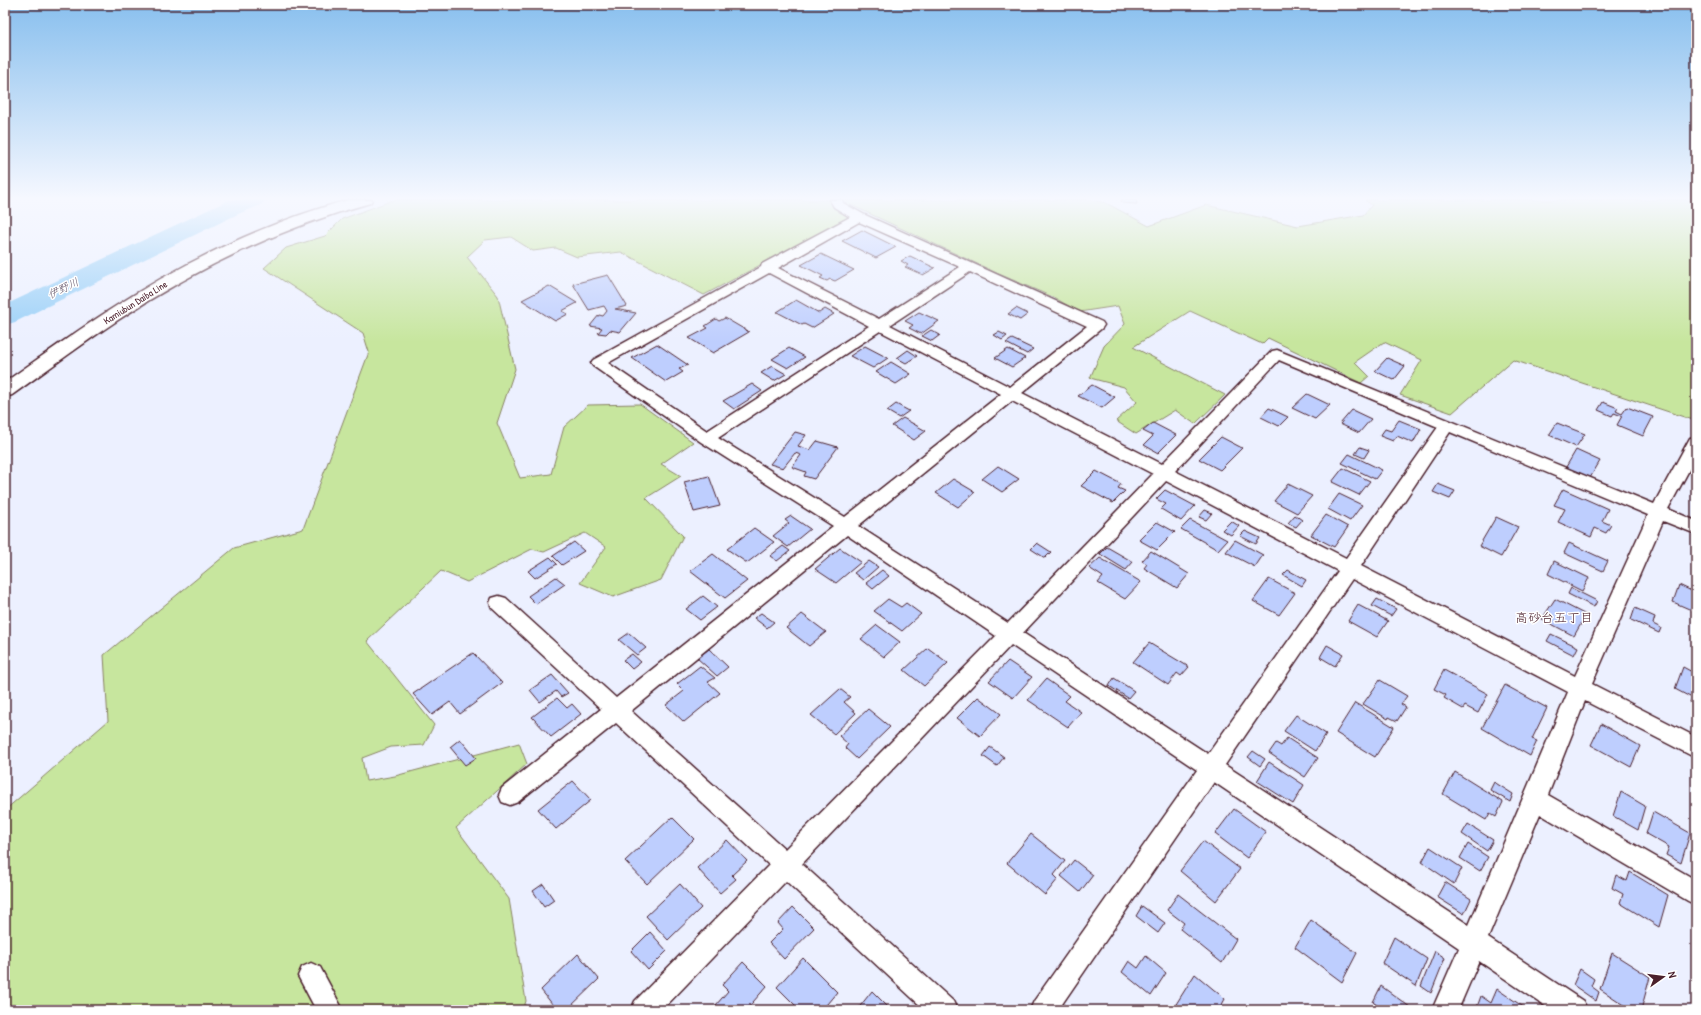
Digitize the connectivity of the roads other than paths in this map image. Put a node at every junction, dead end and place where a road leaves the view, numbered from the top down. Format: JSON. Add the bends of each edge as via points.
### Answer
{"nodes":[{"id":1,"x":235,"y":247,"type":"edge"},
{"id":2,"x":804,"y":247,"type":"edge"},
{"id":3,"x":926,"y":247,"type":"edge"},
{"id":4,"x":969,"y":267,"type":"junction"},
{"id":5,"x":767,"y":268,"type":"junction"},
{"id":6,"x":880,"y":326,"type":"junction"},
{"id":7,"x":5,"y":391,"type":"edge"},
{"id":8,"x":1010,"y":393,"type":"junction"},
{"id":9,"x":1447,"y":425,"type":"junction"},
{"id":10,"x":707,"y":438,"type":"junction"},
{"id":11,"x":1696,"y":442,"type":"edge"},
{"id":12,"x":1163,"y":472,"type":"junction"},
{"id":13,"x":1658,"y":512,"type":"junction"},
{"id":14,"x":846,"y":526,"type":"junction"},
{"id":15,"x":1696,"y":528,"type":"edge"},
{"id":16,"x":1350,"y":569,"type":"junction"},
{"id":17,"x":500,"y":603,"type":"dead end"},
{"id":18,"x":1010,"y":634,"type":"junction"},
{"id":19,"x":1580,"y":688,"type":"junction"},
{"id":20,"x":616,"y":710,"type":"junction"},
{"id":21,"x":1696,"y":748,"type":"edge"},
{"id":22,"x":1210,"y":767,"type":"junction"},
{"id":23,"x":510,"y":795,"type":"dead end"},
{"id":24,"x":1535,"y":799,"type":"junction"},
{"id":25,"x":785,"y":866,"type":"junction"},
{"id":26,"x":1696,"y":892,"type":"edge"},
{"id":27,"x":1473,"y":942,"type":"junction"},
{"id":28,"x":311,"y":976,"type":"dead end"},
{"id":29,"x":330,"y":1010,"type":"edge"},
{"id":30,"x":644,"y":1010,"type":"edge"},
{"id":31,"x":944,"y":1010,"type":"edge"},
{"id":32,"x":1042,"y":1010,"type":"edge"},
{"id":33,"x":1445,"y":1010,"type":"edge"},
{"id":34,"x":1574,"y":1010,"type":"edge"}],
"edges":[{"from":1,"to":7,"type":"main road","name":"Kamiubun Daiba Line","via":[[177,276],[111,316]]},
{"from":2,"to":5,"type":"street"},
{"from":3,"to":4,"type":"street"},
{"from":4,"to":6,"type":"street"},
{"from":4,"to":8,"type":"street","via":[[1097,325]]},
{"from":5,"to":6,"type":"street"},
{"from":5,"to":10,"type":"street","via":[[598,363]]},
{"from":6,"to":8,"type":"street"},
{"from":6,"to":10,"type":"street"},
{"from":8,"to":12,"type":"street"},
{"from":8,"to":14,"type":"street"},
{"from":9,"to":12,"type":"street","via":[[1277,354]]},
{"from":9,"to":13,"type":"street"},
{"from":9,"to":16,"type":"street"},
{"from":10,"to":14,"type":"street"},
{"from":11,"to":13,"type":"street"},
{"from":12,"to":16,"type":"street"},
{"from":12,"to":18,"type":"street"},
{"from":13,"to":15,"type":"street"},
{"from":13,"to":19,"type":"street"},
{"from":14,"to":18,"type":"street"},
{"from":14,"to":20,"type":"street"},
{"from":16,"to":19,"type":"street"},
{"from":16,"to":22,"type":"street"},
{"from":17,"to":20,"type":"street"},
{"from":18,"to":22,"type":"street"},
{"from":18,"to":25,"type":"street"},
{"from":19,"to":21,"type":"street"},
{"from":19,"to":24,"type":"street"},
{"from":20,"to":23,"type":"street"},
{"from":20,"to":25,"type":"street"},
{"from":22,"to":27,"type":"street"},
{"from":22,"to":32,"type":"street"},
{"from":24,"to":26,"type":"street"},
{"from":24,"to":27,"type":"street"},
{"from":25,"to":30,"type":"street"},
{"from":25,"to":31,"type":"street"},
{"from":27,"to":33,"type":"street"},
{"from":27,"to":34,"type":"street"},
{"from":28,"to":29,"type":"street"}]}
